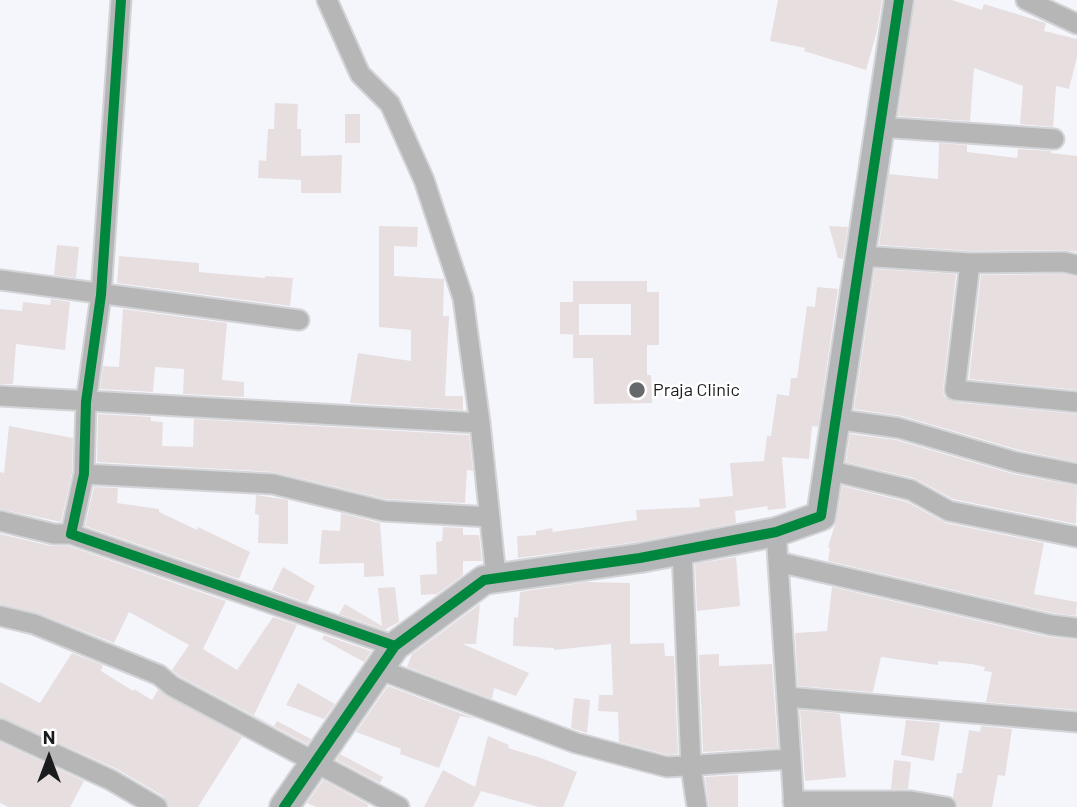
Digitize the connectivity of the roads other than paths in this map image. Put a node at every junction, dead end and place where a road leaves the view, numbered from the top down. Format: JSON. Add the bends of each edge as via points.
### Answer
{"nodes":[{"id":1,"x":121,"y":0,"type":"edge"},
{"id":2,"x":327,"y":0,"type":"edge"},
{"id":3,"x":899,"y":0,"type":"edge"},
{"id":4,"x":1026,"y":0,"type":"edge"},
{"id":5,"x":1077,"y":24,"type":"edge"},
{"id":6,"x":880,"y":127,"type":"junction"},
{"id":7,"x":1054,"y":139,"type":"dead end"},
{"id":8,"x":860,"y":256,"type":"junction"},
{"id":9,"x":970,"y":263,"type":"junction"},
{"id":10,"x":1077,"y":265,"type":"edge"},
{"id":11,"x":0,"y":280,"type":"edge"},
{"id":12,"x":101,"y":295,"type":"junction"},
{"id":13,"x":299,"y":320,"type":"dead end"},
{"id":14,"x":0,"y":396,"type":"edge"},
{"id":15,"x":86,"y":402,"type":"junction"},
{"id":16,"x":1077,"y":402,"type":"edge"},
{"id":17,"x":835,"y":419,"type":"junction"},
{"id":18,"x":480,"y":423,"type":"junction"},
{"id":19,"x":828,"y":470,"type":"junction"},
{"id":20,"x":85,"y":474,"type":"junction"},
{"id":21,"x":1077,"y":474,"type":"edge"},
{"id":22,"x":490,"y":517,"type":"junction"},
{"id":23,"x":0,"y":521,"type":"edge"},
{"id":24,"x":776,"y":532,"type":"junction"},
{"id":25,"x":71,"y":534,"type":"junction"},
{"id":26,"x":1077,"y":537,"type":"edge"},
{"id":27,"x":682,"y":550,"type":"junction"},
{"id":28,"x":778,"y":562,"type":"junction"},
{"id":29,"x":496,"y":577,"type":"junction"},
{"id":30,"x":0,"y":615,"type":"edge"},
{"id":31,"x":1077,"y":628,"type":"edge"},
{"id":32,"x":395,"y":646,"type":"junction"},
{"id":33,"x":378,"y":670,"type":"junction"},
{"id":34,"x":787,"y":697,"type":"junction"},
{"id":35,"x":1077,"y":722,"type":"edge"},
{"id":36,"x":0,"y":729,"type":"edge"},
{"id":37,"x":790,"y":759,"type":"junction"},
{"id":38,"x":313,"y":763,"type":"junction"},
{"id":39,"x":691,"y":767,"type":"junction"},
{"id":40,"x":793,"y":804,"type":"edge"},
{"id":41,"x":157,"y":807,"type":"edge"},
{"id":42,"x":284,"y":807,"type":"edge"},
{"id":43,"x":399,"y":807,"type":"edge"},
{"id":44,"x":697,"y":807,"type":"edge"},
{"id":45,"x":946,"y":807,"type":"edge"}],
"edges":[{"from":1,"to":12,"type":"street"},
{"from":2,"to":18,"type":"street","via":[[360,74],[390,104],[424,180],[463,298]]},
{"from":3,"to":6,"type":"street"},
{"from":4,"to":5,"type":"street"},
{"from":6,"to":7,"type":"street"},
{"from":6,"to":8,"type":"street"},
{"from":8,"to":9,"type":"street"},
{"from":8,"to":17,"type":"street"},
{"from":9,"to":10,"type":"street"},
{"from":9,"to":16,"type":"street","via":[[955,390]]},
{"from":11,"to":12,"type":"street"},
{"from":12,"to":13,"type":"street"},
{"from":12,"to":15,"type":"street"},
{"from":14,"to":15,"type":"street"},
{"from":15,"to":18,"type":"street"},
{"from":15,"to":20,"type":"street"},
{"from":17,"to":19,"type":"street"},
{"from":17,"to":21,"type":"street","via":[[899,428],[1016,462]]},
{"from":18,"to":22,"type":"street"},
{"from":19,"to":24,"type":"street","via":[[821,516]]},
{"from":19,"to":26,"type":"street","via":[[911,490],[949,511]]},
{"from":20,"to":22,"type":"street","via":[[273,484],[384,511]]},
{"from":20,"to":25,"type":"street"},
{"from":22,"to":29,"type":"street"},
{"from":23,"to":25,"type":"street"},
{"from":24,"to":27,"type":"street"},
{"from":24,"to":28,"type":"street"},
{"from":25,"to":32,"type":"street"},
{"from":27,"to":29,"type":"street"},
{"from":27,"to":39,"type":"street"},
{"from":28,"to":31,"type":"street"},
{"from":28,"to":34,"type":"street"},
{"from":29,"to":32,"type":"street","via":[[484,580]]},
{"from":30,"to":38,"type":"street","via":[[34,624],[159,675]]},
{"from":32,"to":33,"type":"street"},
{"from":33,"to":38,"type":"street"},
{"from":33,"to":39,"type":"street","via":[[576,743],[667,767]]},
{"from":34,"to":35,"type":"street"},
{"from":34,"to":37,"type":"street"},
{"from":36,"to":41,"type":"street","via":[[111,780]]},
{"from":37,"to":39,"type":"street"},
{"from":37,"to":40,"type":"street"},
{"from":38,"to":42,"type":"street"},
{"from":38,"to":43,"type":"street"},
{"from":39,"to":44,"type":"street"},
{"from":40,"to":45,"type":"street","via":[[911,801]]}]}
